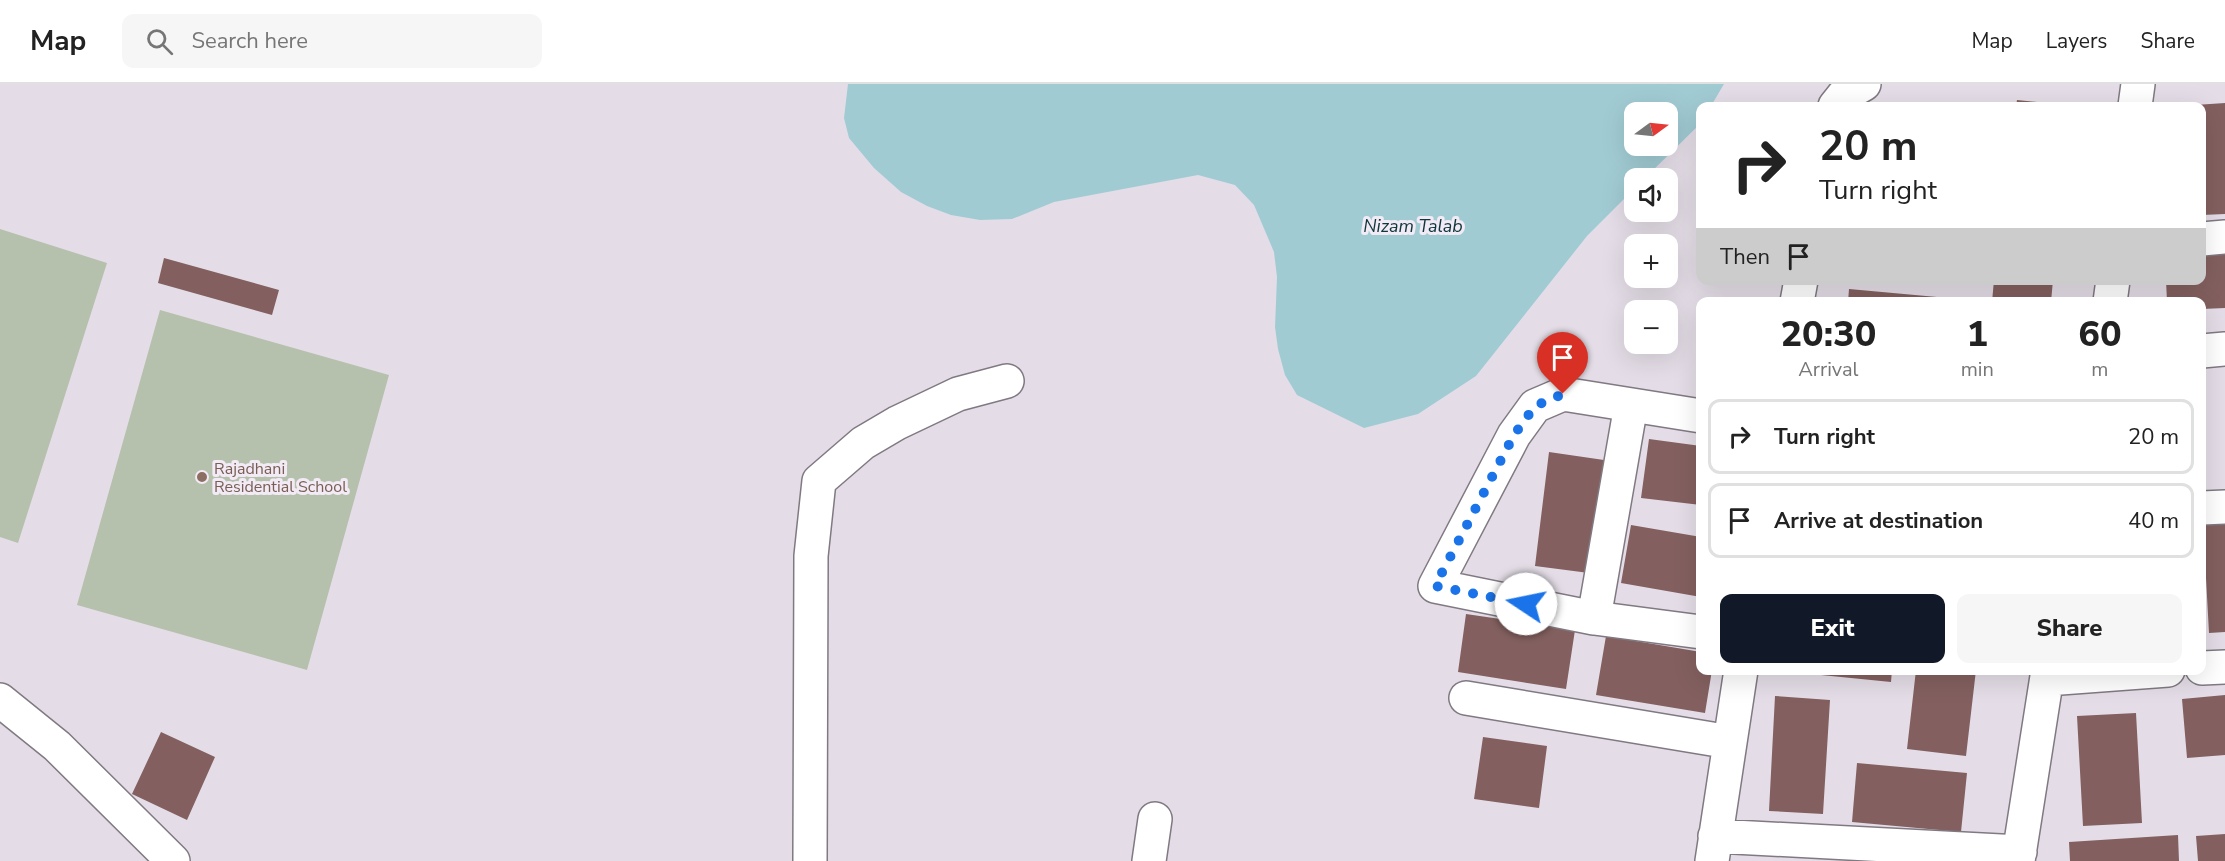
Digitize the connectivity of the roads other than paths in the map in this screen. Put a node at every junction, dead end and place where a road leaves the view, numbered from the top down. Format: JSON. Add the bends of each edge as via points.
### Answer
{"nodes":[{"id":1,"x":1864,"y":84,"type":"edge"},
{"id":2,"x":2138,"y":84,"type":"edge"},
{"id":3,"x":1839,"y":102,"type":"edge"},
{"id":4,"x":2136,"y":102,"type":"edge"},
{"id":5,"x":2225,"y":237,"type":"edge"},
{"id":6,"x":2206,"y":239,"type":"edge"},
{"id":7,"x":2225,"y":349,"type":"edge"},
{"id":8,"x":2206,"y":351,"type":"edge"},
{"id":9,"x":1007,"y":381,"type":"dead end"},
{"id":10,"x":1631,"y":405,"type":"junction"},
{"id":11,"x":1696,"y":415,"type":"edge"},
{"id":12,"x":2225,"y":507,"type":"edge"},
{"id":13,"x":2206,"y":508,"type":"edge"},
{"id":14,"x":1594,"y":618,"type":"junction"},
{"id":15,"x":1696,"y":631,"type":"edge"},
{"id":16,"x":2225,"y":667,"type":"edge"},
{"id":17,"x":2206,"y":668,"type":"edge"},
{"id":18,"x":1740,"y":675,"type":"edge"},
{"id":19,"x":2047,"y":675,"type":"edge"},
{"id":20,"x":1466,"y":698,"type":"dead end"},
{"id":21,"x":0,"y":700,"type":"edge"},
{"id":22,"x":1730,"y":742,"type":"junction"},
{"id":23,"x":1155,"y":819,"type":"dead end"},
{"id":24,"x":1713,"y":849,"type":"edge"},
{"id":25,"x":2019,"y":857,"type":"edge"},
{"id":26,"x":173,"y":861,"type":"edge"},
{"id":27,"x":810,"y":861,"type":"edge"},
{"id":28,"x":1149,"y":861,"type":"edge"}],
"edges":[{"from":1,"to":3,"type":"street"},
{"from":2,"to":4,"type":"street"},
{"from":5,"to":6,"type":"street"},
{"from":7,"to":8,"type":"street"},
{"from":9,"to":27,"type":"street","via":[[958,394],[897,423],[863,443],[819,481],[812,556]]},
{"from":10,"to":11,"type":"street"},
{"from":10,"to":14,"type":"street"},
{"from":10,"to":14,"type":"street","via":[[1563,394],[1535,406],[1514,435],[1435,586]]},
{"from":12,"to":13,"type":"street"},
{"from":14,"to":15,"type":"street"},
{"from":16,"to":17,"type":"street"},
{"from":18,"to":22,"type":"street"},
{"from":19,"to":25,"type":"street"},
{"from":20,"to":22,"type":"street"},
{"from":21,"to":26,"type":"street","via":[[57,746]]},
{"from":22,"to":24,"type":"street"},
{"from":23,"to":28,"type":"street"},
{"from":24,"to":25,"type":"street"}]}
